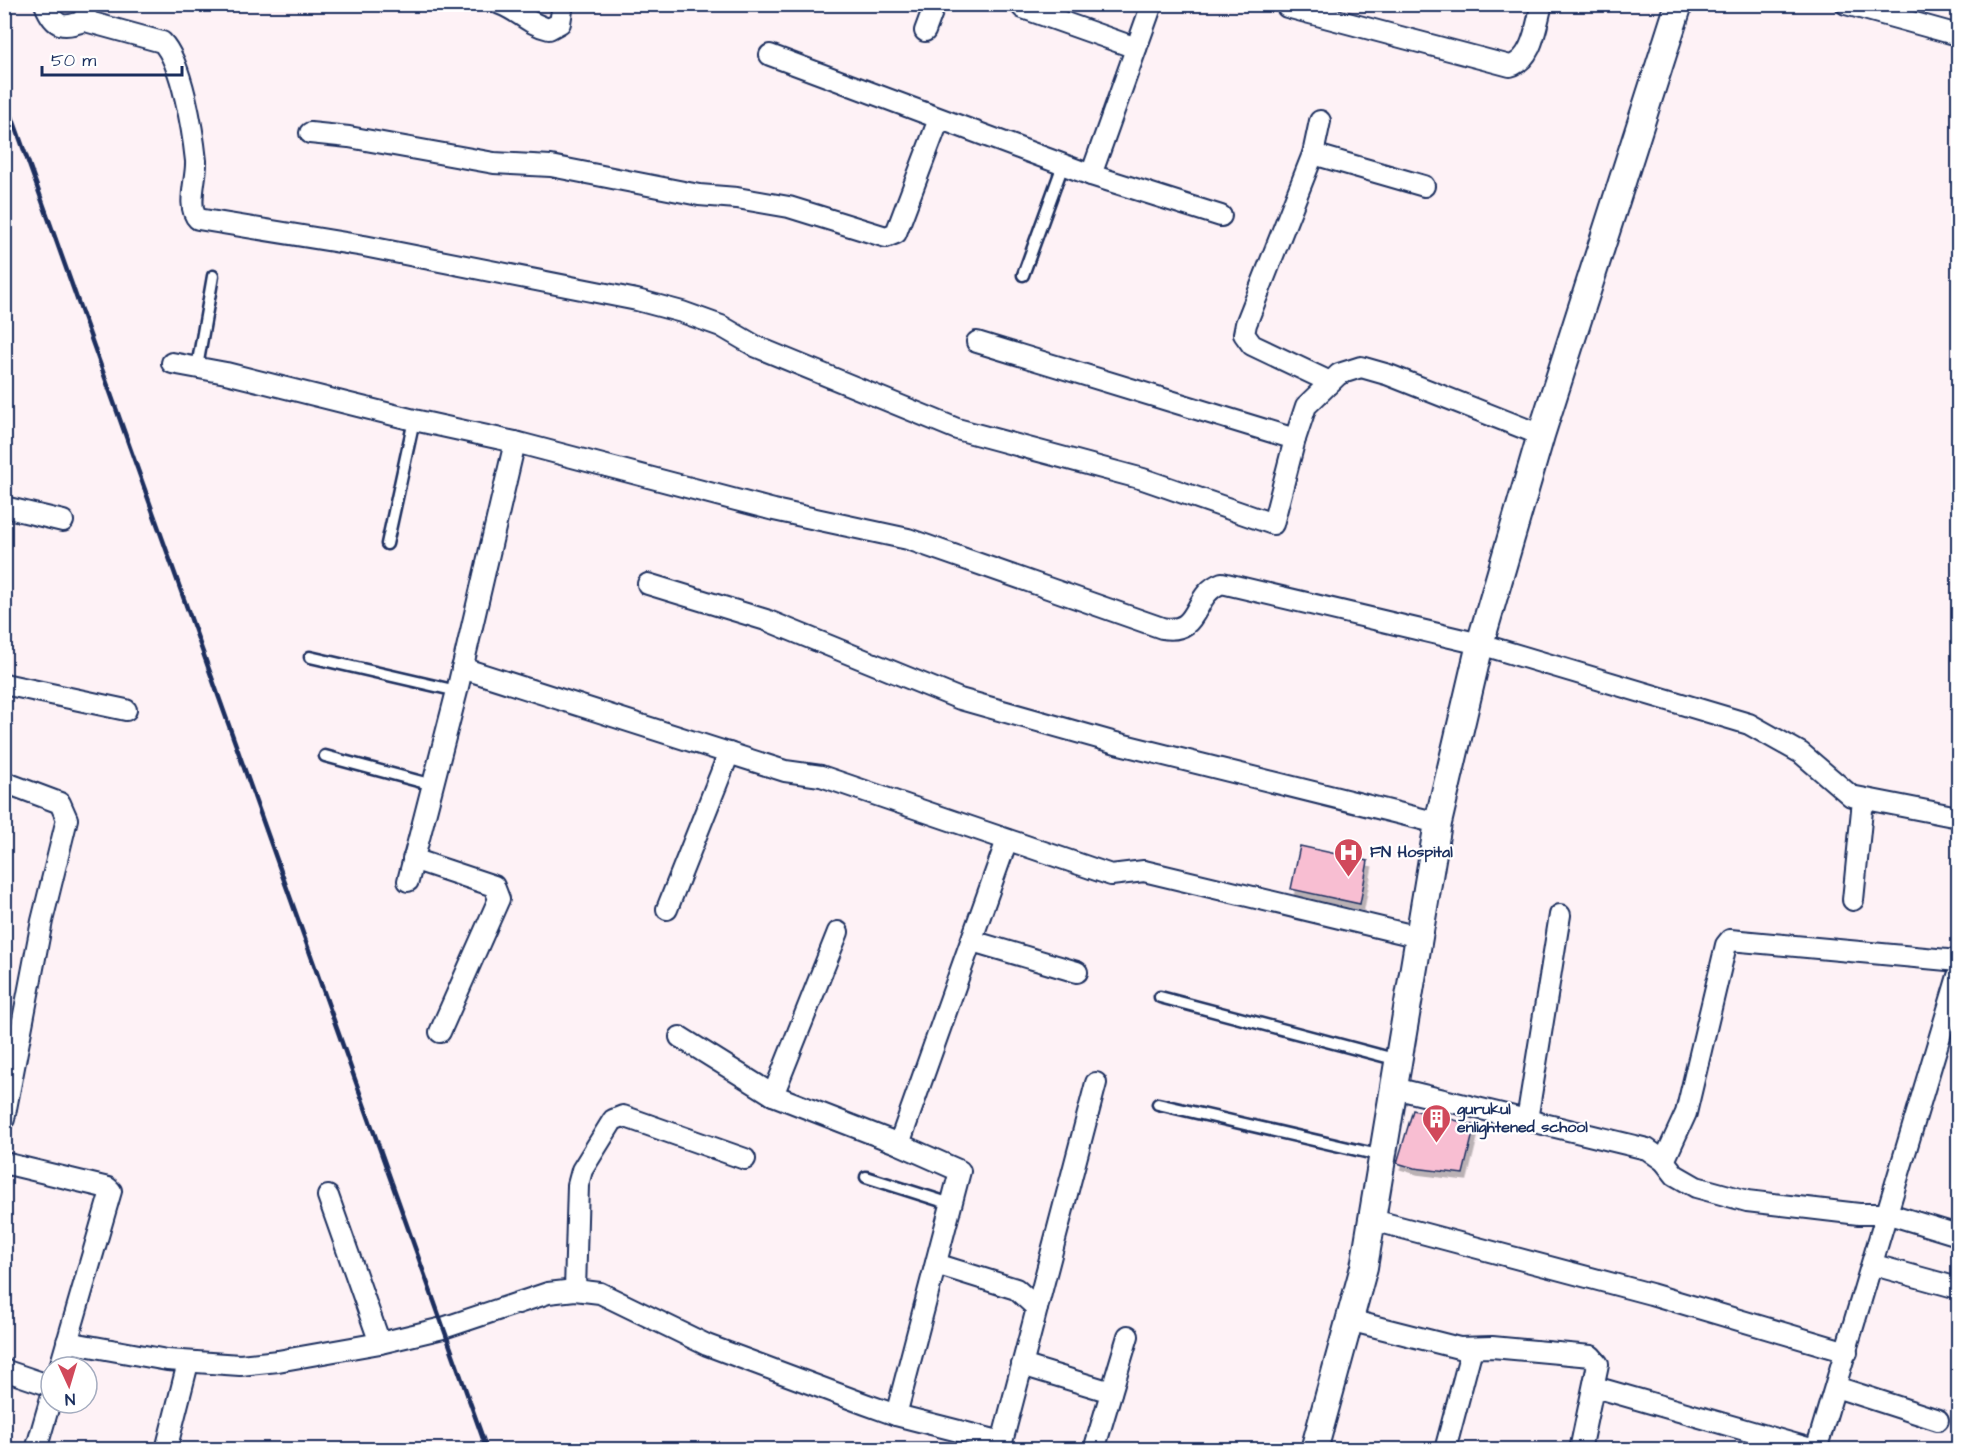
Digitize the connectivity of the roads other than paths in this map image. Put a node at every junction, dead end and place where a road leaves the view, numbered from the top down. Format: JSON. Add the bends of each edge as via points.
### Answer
{"nodes":[{"id":1,"x":45,"y":4,"type":"edge"},
{"id":2,"x":500,"y":4,"type":"edge"},
{"id":3,"x":563,"y":4,"type":"edge"},
{"id":4,"x":935,"y":4,"type":"edge"},
{"id":5,"x":1020,"y":4,"type":"edge"},
{"id":6,"x":1152,"y":4,"type":"edge"},
{"id":7,"x":1542,"y":4,"type":"edge"},
{"id":8,"x":1846,"y":4,"type":"edge"},
{"id":9,"x":1677,"y":5,"type":"edge"},
{"id":10,"x":1287,"y":7,"type":"dead end"},
{"id":11,"x":86,"y":12,"type":"edge"},
{"id":12,"x":925,"y":31,"type":"dead end"},
{"id":13,"x":1959,"y":35,"type":"edge"},
{"id":14,"x":1136,"y":48,"type":"junction"},
{"id":15,"x":770,"y":55,"type":"dead end"},
{"id":16,"x":939,"y":120,"type":"junction"},
{"id":17,"x":1320,"y":120,"type":"dead end"},
{"id":18,"x":310,"y":133,"type":"dead end"},
{"id":19,"x":1313,"y":154,"type":"junction"},
{"id":20,"x":1064,"y":165,"type":"junction"},
{"id":21,"x":1091,"y":175,"type":"junction"},
{"id":22,"x":1424,"y":186,"type":"dead end"},
{"id":23,"x":1221,"y":216,"type":"dead end"},
{"id":24,"x":1023,"y":275,"type":"dead end"},
{"id":25,"x":213,"y":276,"type":"dead end"},
{"id":26,"x":977,"y":342,"type":"dead end"},
{"id":27,"x":172,"y":363,"type":"dead end"},
{"id":28,"x":197,"y":368,"type":"junction"},
{"id":29,"x":1330,"y":382,"type":"junction"},
{"id":30,"x":414,"y":420,"type":"junction"},
{"id":31,"x":1541,"y":435,"type":"junction"},
{"id":32,"x":1295,"y":439,"type":"junction"},
{"id":33,"x":516,"y":442,"type":"junction"},
{"id":34,"x":4,"y":507,"type":"edge"},
{"id":35,"x":63,"y":521,"type":"dead end"},
{"id":36,"x":387,"y":544,"type":"dead end"},
{"id":37,"x":648,"y":584,"type":"dead end"},
{"id":38,"x":1480,"y":644,"type":"junction"},
{"id":39,"x":310,"y":657,"type":"dead end"},
{"id":40,"x":462,"y":668,"type":"junction"},
{"id":41,"x":4,"y":684,"type":"edge"},
{"id":42,"x":457,"y":691,"type":"junction"},
{"id":43,"x":126,"y":710,"type":"dead end"},
{"id":44,"x":729,"y":753,"type":"junction"},
{"id":45,"x":325,"y":756,"type":"dead end"},
{"id":46,"x":4,"y":782,"type":"edge"},
{"id":47,"x":433,"y":785,"type":"junction"},
{"id":48,"x":1863,"y":800,"type":"junction"},
{"id":49,"x":1959,"y":817,"type":"edge"},
{"id":50,"x":1438,"y":823,"type":"junction"},
{"id":51,"x":1007,"y":840,"type":"junction"},
{"id":52,"x":413,"y":859,"type":"junction"},
{"id":53,"x":408,"y":881,"type":"dead end"},
{"id":54,"x":1853,"y":900,"type":"dead end"},
{"id":55,"x":667,"y":909,"type":"dead end"},
{"id":56,"x":1560,"y":915,"type":"dead end"},
{"id":57,"x":838,"y":932,"type":"dead end"},
{"id":58,"x":1419,"y":936,"type":"junction"},
{"id":59,"x":972,"y":941,"type":"junction"},
{"id":60,"x":1959,"y":961,"type":"edge"},
{"id":61,"x":1077,"y":972,"type":"dead end"},
{"id":62,"x":1959,"y":976,"type":"edge"},
{"id":63,"x":1160,"y":997,"type":"dead end"},
{"id":64,"x":1952,"y":1027,"type":"edge"},
{"id":65,"x":440,"y":1032,"type":"dead end"},
{"id":66,"x":680,"y":1037,"type":"dead end"},
{"id":67,"x":1398,"y":1060,"type":"junction"},
{"id":68,"x":1096,"y":1083,"type":"dead end"},
{"id":69,"x":1394,"y":1088,"type":"junction"},
{"id":70,"x":773,"y":1095,"type":"junction"},
{"id":71,"x":1158,"y":1104,"type":"dead end"},
{"id":72,"x":4,"y":1119,"type":"edge"},
{"id":73,"x":1527,"y":1120,"type":"junction"},
{"id":74,"x":899,"y":1144,"type":"junction"},
{"id":75,"x":1383,"y":1156,"type":"junction"},
{"id":76,"x":745,"y":1159,"type":"dead end"},
{"id":77,"x":1664,"y":1161,"type":"junction"},
{"id":78,"x":4,"y":1163,"type":"edge"},
{"id":79,"x":867,"y":1177,"type":"dead end"},
{"id":80,"x":328,"y":1196,"type":"dead end"},
{"id":81,"x":951,"y":1204,"type":"junction"},
{"id":82,"x":1889,"y":1214,"type":"junction"},
{"id":83,"x":1373,"y":1220,"type":"junction"},
{"id":84,"x":1959,"y":1235,"type":"edge"},
{"id":85,"x":936,"y":1264,"type":"junction"},
{"id":86,"x":1874,"y":1264,"type":"junction"},
{"id":87,"x":1959,"y":1288,"type":"edge"},
{"id":88,"x":575,"y":1290,"type":"junction"},
{"id":89,"x":1037,"y":1308,"type":"junction"},
{"id":90,"x":1350,"y":1320,"type":"junction"},
{"id":91,"x":1128,"y":1336,"type":"dead end"},
{"id":92,"x":67,"y":1342,"type":"junction"},
{"id":93,"x":380,"y":1343,"type":"junction"},
{"id":94,"x":1472,"y":1348,"type":"junction"},
{"id":95,"x":1847,"y":1352,"type":"junction"},
{"id":96,"x":63,"y":1355,"type":"edge"},
{"id":97,"x":188,"y":1362,"type":"junction"},
{"id":98,"x":1022,"y":1365,"type":"junction"},
{"id":99,"x":4,"y":1370,"type":"edge"},
{"id":100,"x":39,"y":1382,"type":"edge"},
{"id":101,"x":1595,"y":1387,"type":"junction"},
{"id":102,"x":1836,"y":1388,"type":"junction"},
{"id":103,"x":902,"y":1392,"type":"junction"},
{"id":104,"x":1111,"y":1392,"type":"junction"},
{"id":105,"x":865,"y":1404,"type":"junction"},
{"id":106,"x":46,"y":1415,"type":"edge"},
{"id":107,"x":896,"y":1415,"type":"junction"},
{"id":108,"x":1938,"y":1420,"type":"dead end"},
{"id":109,"x":1003,"y":1447,"type":"edge"},
{"id":110,"x":36,"y":1449,"type":"edge"},
{"id":111,"x":166,"y":1449,"type":"edge"},
{"id":112,"x":1094,"y":1449,"type":"edge"},
{"id":113,"x":1314,"y":1449,"type":"edge"},
{"id":114,"x":1445,"y":1449,"type":"edge"},
{"id":115,"x":1580,"y":1449,"type":"edge"},
{"id":116,"x":1816,"y":1449,"type":"edge"}],
"edges":[{"from":1,"to":11,"type":"street","via":[[49,16],[58,24],[71,26]]},
{"from":2,"to":3,"type":"street","via":[[531,24],[549,29],[560,23]]},
{"from":4,"to":12,"type":"street"},
{"from":5,"to":14,"type":"street"},
{"from":6,"to":14,"type":"street"},
{"from":7,"to":10,"type":"street","via":[[1526,56],[1510,66]]},
{"from":8,"to":13,"type":"street"},
{"from":9,"to":31,"type":"street"},
{"from":11,"to":32,"type":"street","via":[[162,42],[168,48],[183,89],[191,131],[196,163],[193,211],[198,219],[364,246],[682,312],[957,429],[1143,479],[1273,524]]},
{"from":14,"to":21,"type":"street"},
{"from":15,"to":16,"type":"street"},
{"from":16,"to":18,"type":"street","via":[[896,233],[886,237],[789,207],[699,195],[551,166],[494,163]]},
{"from":16,"to":20,"type":"street"},
{"from":17,"to":19,"type":"street"},
{"from":19,"to":22,"type":"street"},
{"from":19,"to":29,"type":"street","via":[[1244,334],[1252,345]]},
{"from":20,"to":21,"type":"street"},
{"from":20,"to":24,"type":"lane"},
{"from":21,"to":23,"type":"street"},
{"from":25,"to":28,"type":"lane"},
{"from":26,"to":32,"type":"street"},
{"from":27,"to":28,"type":"street"},
{"from":28,"to":30,"type":"street"},
{"from":29,"to":31,"type":"street","via":[[1339,374],[1361,368],[1389,375]]},
{"from":29,"to":32,"type":"street","via":[[1306,406]]},
{"from":30,"to":33,"type":"street"},
{"from":30,"to":36,"type":"lane"},
{"from":31,"to":38,"type":"street"},
{"from":33,"to":38,"type":"street","via":[[774,510],[908,539],[1162,628],[1182,628],[1193,618],[1210,587],[1222,583]]},
{"from":33,"to":40,"type":"street"},
{"from":34,"to":35,"type":"street"},
{"from":37,"to":50,"type":"street","via":[[766,620],[960,699],[1116,743]]},
{"from":38,"to":48,"type":"street","via":[[1749,724],[1816,763],[1844,792]]},
{"from":38,"to":50,"type":"street"},
{"from":39,"to":42,"type":"lane"},
{"from":40,"to":42,"type":"street"},
{"from":40,"to":44,"type":"street"},
{"from":41,"to":43,"type":"street"},
{"from":42,"to":47,"type":"street"},
{"from":44,"to":51,"type":"street","via":[[784,771],[821,776]]},
{"from":44,"to":55,"type":"street"},
{"from":45,"to":47,"type":"lane"},
{"from":46,"to":72,"type":"street","via":[[60,803],[67,819],[42,921]]},
{"from":47,"to":52,"type":"street"},
{"from":48,"to":49,"type":"street"},
{"from":48,"to":54,"type":"street"},
{"from":50,"to":58,"type":"street"},
{"from":51,"to":58,"type":"street","via":[[1111,875],[1144,871]]},
{"from":51,"to":59,"type":"street"},
{"from":52,"to":53,"type":"street"},
{"from":52,"to":65,"type":"street","via":[[494,886],[498,891],[499,899]]},
{"from":56,"to":73,"type":"street"},
{"from":57,"to":70,"type":"street"},
{"from":58,"to":67,"type":"street"},
{"from":59,"to":61,"type":"street"},
{"from":59,"to":74,"type":"street"},
{"from":60,"to":77,"type":"street","via":[[1730,940],[1686,1113]]},
{"from":62,"to":64,"type":"street"},
{"from":63,"to":67,"type":"lane"},
{"from":64,"to":82,"type":"street"},
{"from":66,"to":70,"type":"street"},
{"from":67,"to":69,"type":"street"},
{"from":68,"to":89,"type":"street"},
{"from":69,"to":73,"type":"street"},
{"from":69,"to":75,"type":"street"},
{"from":70,"to":74,"type":"street"},
{"from":71,"to":75,"type":"lane"},
{"from":73,"to":77,"type":"street","via":[[1647,1149]]},
{"from":74,"to":81,"type":"street","via":[[960,1171]]},
{"from":75,"to":83,"type":"street"},
{"from":76,"to":88,"type":"street","via":[[623,1116],[613,1120],[587,1159],[578,1185]]},
{"from":77,"to":82,"type":"street","via":[[1675,1175],[1696,1187],[1747,1201]]},
{"from":78,"to":92,"type":"street","via":[[111,1191]]},
{"from":79,"to":81,"type":"lane"},
{"from":80,"to":93,"type":"street"},
{"from":81,"to":85,"type":"street"},
{"from":82,"to":84,"type":"street"},
{"from":82,"to":86,"type":"street"},
{"from":83,"to":90,"type":"street"},
{"from":83,"to":95,"type":"street","via":[[1651,1294]]},
{"from":85,"to":89,"type":"street","via":[[1016,1288]]},
{"from":85,"to":103,"type":"street"},
{"from":86,"to":87,"type":"street"},
{"from":86,"to":95,"type":"street"},
{"from":88,"to":93,"type":"street","via":[[548,1293],[443,1328]]},
{"from":88,"to":105,"type":"street","via":[[600,1293],[707,1345]]},
{"from":89,"to":98,"type":"street"},
{"from":90,"to":94,"type":"street"},
{"from":90,"to":113,"type":"street"},
{"from":91,"to":104,"type":"street"},
{"from":92,"to":96,"type":"street"},
{"from":92,"to":97,"type":"street"},
{"from":93,"to":97,"type":"street","via":[[240,1365]]},
{"from":94,"to":101,"type":"street","via":[[1591,1356],[1598,1364]]},
{"from":94,"to":114,"type":"street"},
{"from":95,"to":102,"type":"street"},
{"from":97,"to":111,"type":"street"},
{"from":98,"to":104,"type":"street"},
{"from":98,"to":109,"type":"street"},
{"from":99,"to":100,"type":"street"},
{"from":101,"to":115,"type":"street"},
{"from":101,"to":116,"type":"street"},
{"from":102,"to":108,"type":"street"},
{"from":102,"to":116,"type":"street"},
{"from":103,"to":105,"type":"street"},
{"from":103,"to":107,"type":"street"},
{"from":104,"to":112,"type":"street"},
{"from":105,"to":107,"type":"street"},
{"from":106,"to":110,"type":"street"},
{"from":107,"to":109,"type":"street"}]}
